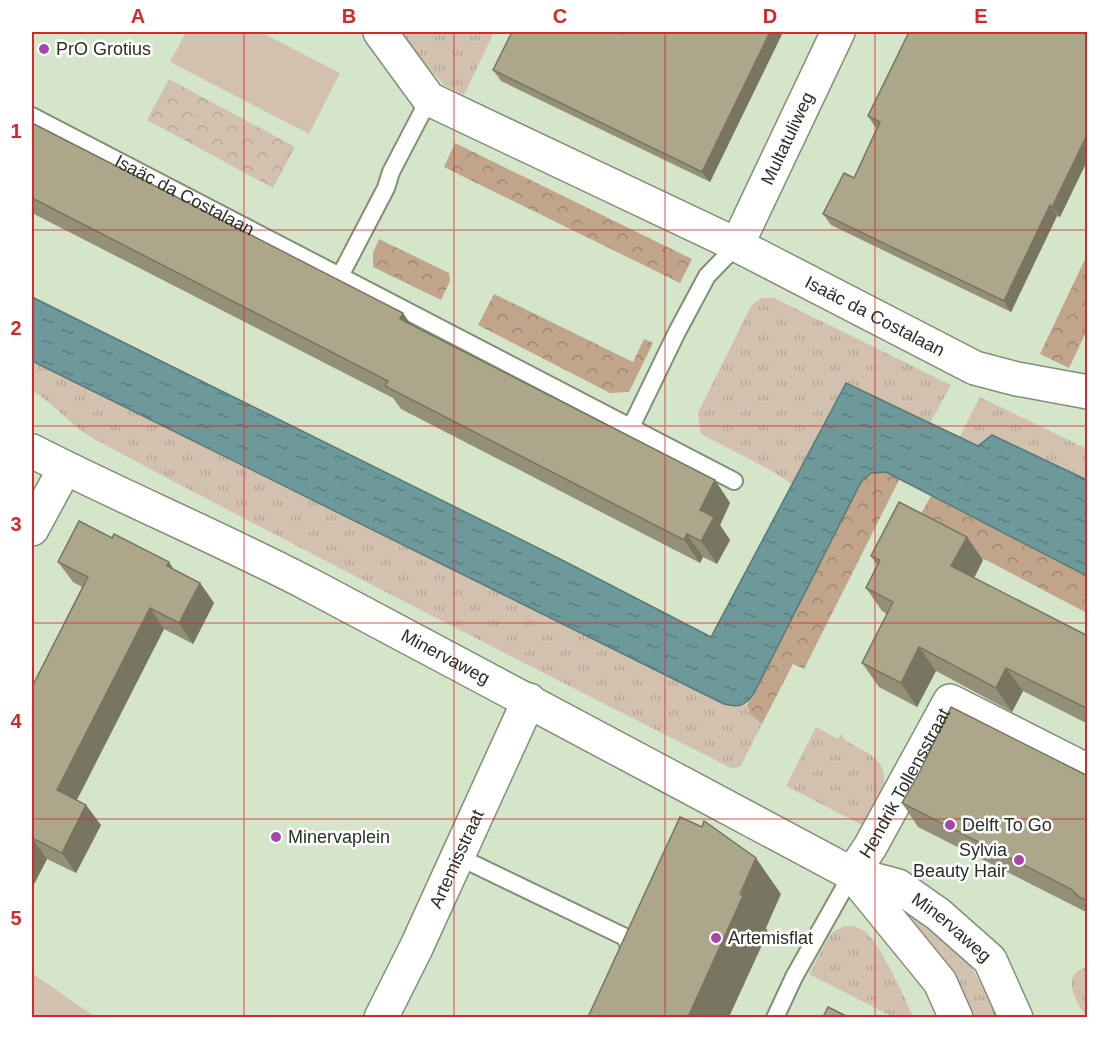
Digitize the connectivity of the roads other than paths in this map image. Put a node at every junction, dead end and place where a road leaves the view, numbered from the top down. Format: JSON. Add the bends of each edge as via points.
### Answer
{"nodes":[{"id":1,"x":380,"y":32,"type":"edge"},
{"id":2,"x":838,"y":32,"type":"edge"},
{"id":3,"x":429,"y":99,"type":"junction"},
{"id":4,"x":32,"y":116,"type":"edge"},
{"id":5,"x":737,"y":246,"type":"junction"},
{"id":6,"x":340,"y":276,"type":"junction"},
{"id":7,"x":1088,"y":392,"type":"edge"},
{"id":8,"x":631,"y":427,"type":"junction"},
{"id":9,"x":32,"y":451,"type":"edge"},
{"id":10,"x":65,"y":468,"type":"junction"},
{"id":11,"x":734,"y":481,"type":"dead end"},
{"id":12,"x":32,"y":529,"type":"edge"},
{"id":13,"x":529,"y":700,"type":"junction"},
{"id":14,"x":1088,"y":771,"type":"edge"},
{"id":15,"x":457,"y":856,"type":"junction"},
{"id":16,"x":852,"y":874,"type":"junction"},
{"id":17,"x":623,"y":976,"type":"edge"},
{"id":18,"x":381,"y":1017,"type":"edge"},
{"id":19,"x":775,"y":1017,"type":"edge"},
{"id":20,"x":957,"y":1017,"type":"edge"},
{"id":21,"x":1016,"y":1017,"type":"edge"}],
"edges":[{"from":1,"to":3,"type":"street","name":"Isaäc da Costalaan"},
{"from":2,"to":5,"type":"street","name":"Multatuliweg"},
{"from":3,"to":5,"type":"street","name":"Isaäc da Costalaan"},
{"from":3,"to":6,"type":"lane"},
{"from":4,"to":6,"type":"lane","name":"Isaäc da Costalaan"},
{"from":5,"to":7,"type":"street","name":"Isaäc da Costalaan","via":[[975,368]]},
{"from":5,"to":8,"type":"lane","via":[[707,276]]},
{"from":6,"to":8,"type":"lane","name":"Isaäc da Costalaan"},
{"from":8,"to":11,"type":"lane","name":"Isaäc da Costalaan"},
{"from":9,"to":10,"type":"street","name":"Minervaweg"},
{"from":10,"to":12,"type":"street"},
{"from":10,"to":13,"type":"street","name":"Minervaweg","via":[[310,585]]},
{"from":13,"to":15,"type":"street","name":"Artemisstraat"},
{"from":13,"to":16,"type":"street","name":"Minervaweg"},
{"from":14,"to":16,"type":"street","name":"Hendrik Tollensstraat","via":[[950,701]]},
{"from":15,"to":17,"type":"lane","via":[[626,937],[633,955]]},
{"from":15,"to":18,"type":"street","name":"Artemisstraat"},
{"from":16,"to":19,"type":"lane"},
{"from":16,"to":20,"type":"street","name":"Minervaweg","via":[[940,982]]},
{"from":16,"to":21,"type":"street","name":"Minervaweg","via":[[898,886],[938,914],[990,960]]}]}
